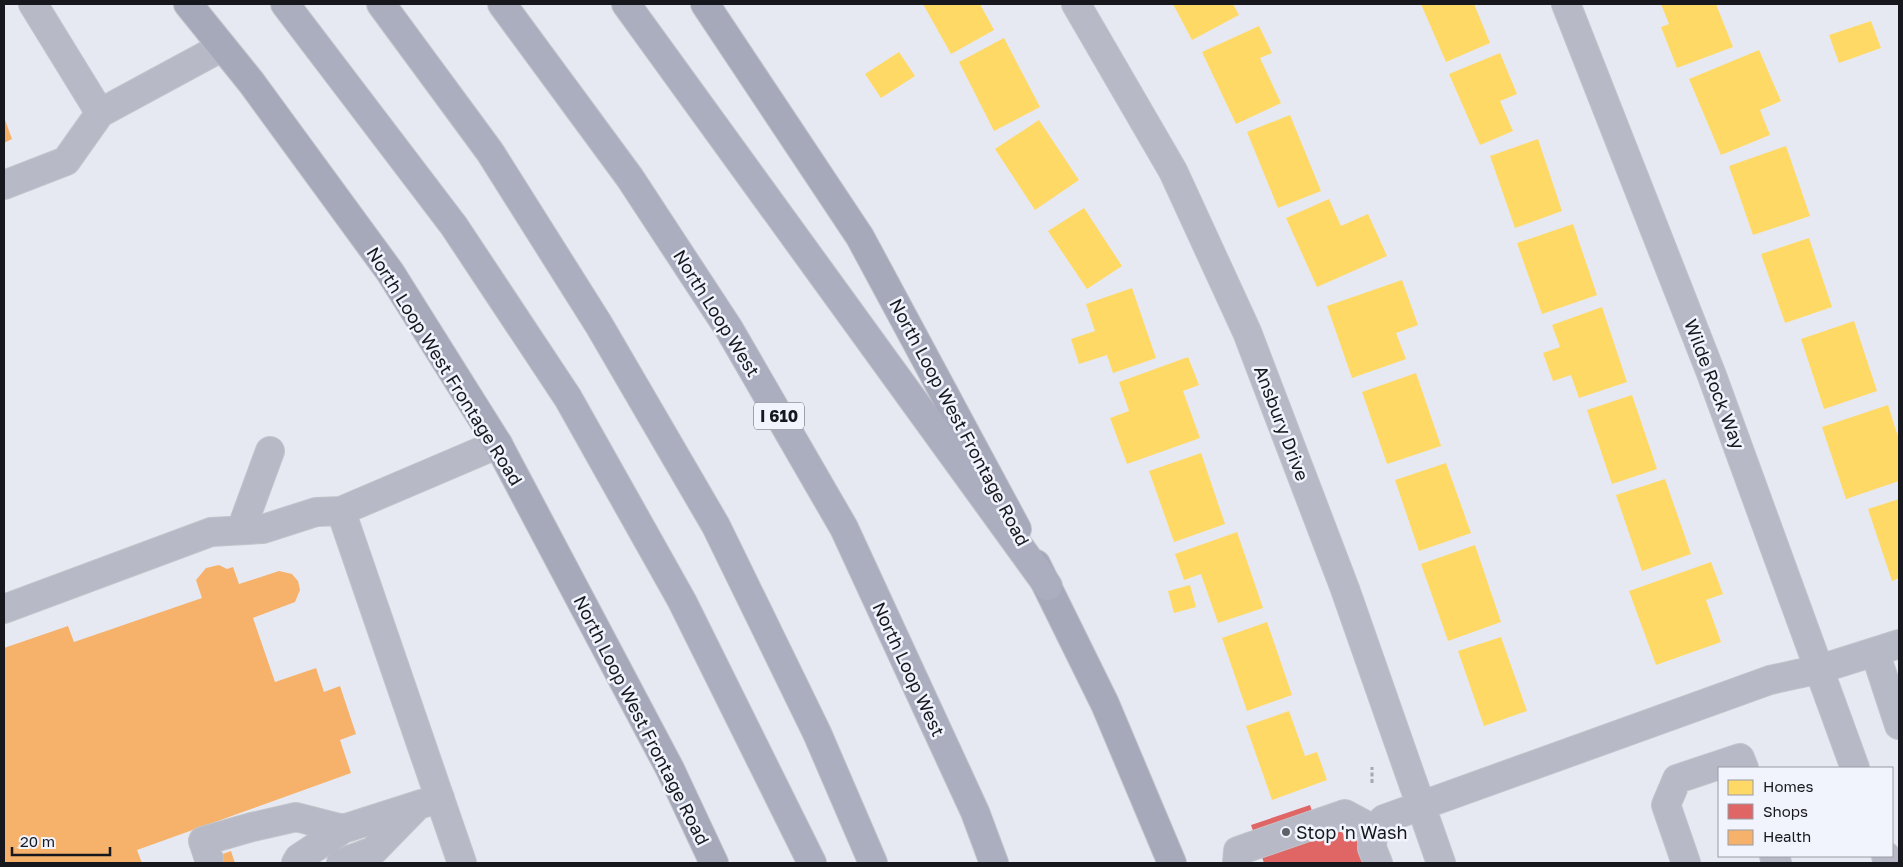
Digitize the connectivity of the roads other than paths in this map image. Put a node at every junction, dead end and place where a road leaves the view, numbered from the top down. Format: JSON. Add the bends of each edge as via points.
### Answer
{"nodes":[{"id":1,"x":33,"y":4,"type":"edge"},
{"id":2,"x":188,"y":4,"type":"edge"},
{"id":3,"x":286,"y":4,"type":"edge"},
{"id":4,"x":381,"y":4,"type":"edge"},
{"id":5,"x":502,"y":4,"type":"edge"},
{"id":6,"x":626,"y":4,"type":"edge"},
{"id":7,"x":705,"y":4,"type":"edge"},
{"id":8,"x":1076,"y":4,"type":"edge"},
{"id":9,"x":1566,"y":4,"type":"edge"},
{"id":10,"x":222,"y":47,"type":"junction"},
{"id":11,"x":100,"y":113,"type":"junction"},
{"id":12,"x":4,"y":185,"type":"edge"},
{"id":13,"x":498,"y":444,"type":"junction"},
{"id":14,"x":270,"y":451,"type":"dead end"},
{"id":15,"x":341,"y":511,"type":"junction"},
{"id":16,"x":242,"y":530,"type":"junction"},
{"id":17,"x":1048,"y":586,"type":"junction"},
{"id":18,"x":4,"y":609,"type":"edge"},
{"id":19,"x":1887,"y":648,"type":"edge"},
{"id":20,"x":1820,"y":669,"type":"junction"},
{"id":21,"x":1899,"y":725,"type":"edge"},
{"id":22,"x":1744,"y":767,"type":"edge"},
{"id":23,"x":1855,"y":767,"type":"edge"},
{"id":24,"x":430,"y":801,"type":"junction"},
{"id":25,"x":1421,"y":806,"type":"junction"},
{"id":26,"x":1373,"y":828,"type":"junction"},
{"id":27,"x":343,"y":829,"type":"junction"},
{"id":28,"x":209,"y":859,"type":"dead end"},
{"id":29,"x":350,"y":862,"type":"edge"},
{"id":30,"x":296,"y":863,"type":"edge"},
{"id":31,"x":462,"y":863,"type":"edge"},
{"id":32,"x":714,"y":863,"type":"edge"},
{"id":33,"x":812,"y":863,"type":"edge"},
{"id":34,"x":873,"y":863,"type":"edge"},
{"id":35,"x":994,"y":863,"type":"edge"},
{"id":36,"x":1172,"y":863,"type":"edge"},
{"id":37,"x":1237,"y":863,"type":"edge"},
{"id":38,"x":1378,"y":863,"type":"edge"},
{"id":39,"x":1442,"y":863,"type":"edge"},
{"id":40,"x":1686,"y":863,"type":"edge"}],
"edges":[{"from":1,"to":11,"type":"street"},
{"from":2,"to":10,"type":"main road","name":"North Loop West Frontage Road"},
{"from":3,"to":33,"type":"highway","via":[[454,226],[568,398],[682,601]]},
{"from":4,"to":34,"type":"highway","via":[[490,152],[599,325],[716,526],[818,733]]},
{"from":5,"to":35,"type":"highway","name":"North Loop West","number":"I 610","via":[[630,178],[729,328],[844,528],[975,812]]},
{"from":6,"to":17,"type":"highway"},
{"from":7,"to":17,"type":"main road","name":"North Loop West Frontage Road","via":[[860,237]]},
{"from":8,"to":25,"type":"street","name":"Ansbury Drive","via":[[1173,171],[1247,332],[1345,589]]},
{"from":9,"to":20,"type":"street","name":"Wilde Rock Way","via":[[1712,373]]},
{"from":10,"to":11,"type":"street"},
{"from":10,"to":13,"type":"main road","name":"North Loop West Frontage Road","via":[[390,272]]},
{"from":11,"to":12,"type":"street","via":[[66,161]]},
{"from":13,"to":15,"type":"street"},
{"from":13,"to":32,"type":"main road","name":"North Loop West Frontage Road","via":[[670,770]]},
{"from":14,"to":16,"type":"street"},
{"from":15,"to":16,"type":"street","via":[[316,512],[263,529]]},
{"from":15,"to":24,"type":"street"},
{"from":16,"to":18,"type":"street","via":[[211,532]]},
{"from":17,"to":36,"type":"main road","name":"North Loop West Frontage Road","via":[[1105,704]]},
{"from":19,"to":20,"type":"street"},
{"from":19,"to":21,"type":"street"},
{"from":20,"to":23,"type":"street","name":"Wilde Rock Way"},
{"from":20,"to":25,"type":"street","via":[[1770,680]]},
{"from":22,"to":40,"type":"street","via":[[1740,758],[1677,779],[1666,805]]},
{"from":24,"to":27,"type":"street"},
{"from":24,"to":29,"type":"street","via":[[373,851]]},
{"from":24,"to":31,"type":"street"},
{"from":25,"to":26,"type":"street","via":[[1384,819]]},
{"from":25,"to":39,"type":"street","name":"Ansbury Drive"},
{"from":26,"to":37,"type":"street","via":[[1345,814],[1238,852]]},
{"from":26,"to":38,"type":"street","via":[[1372,848]]},
{"from":27,"to":28,"type":"street","via":[[296,817],[203,841]]},
{"from":27,"to":30,"type":"street"}]}
